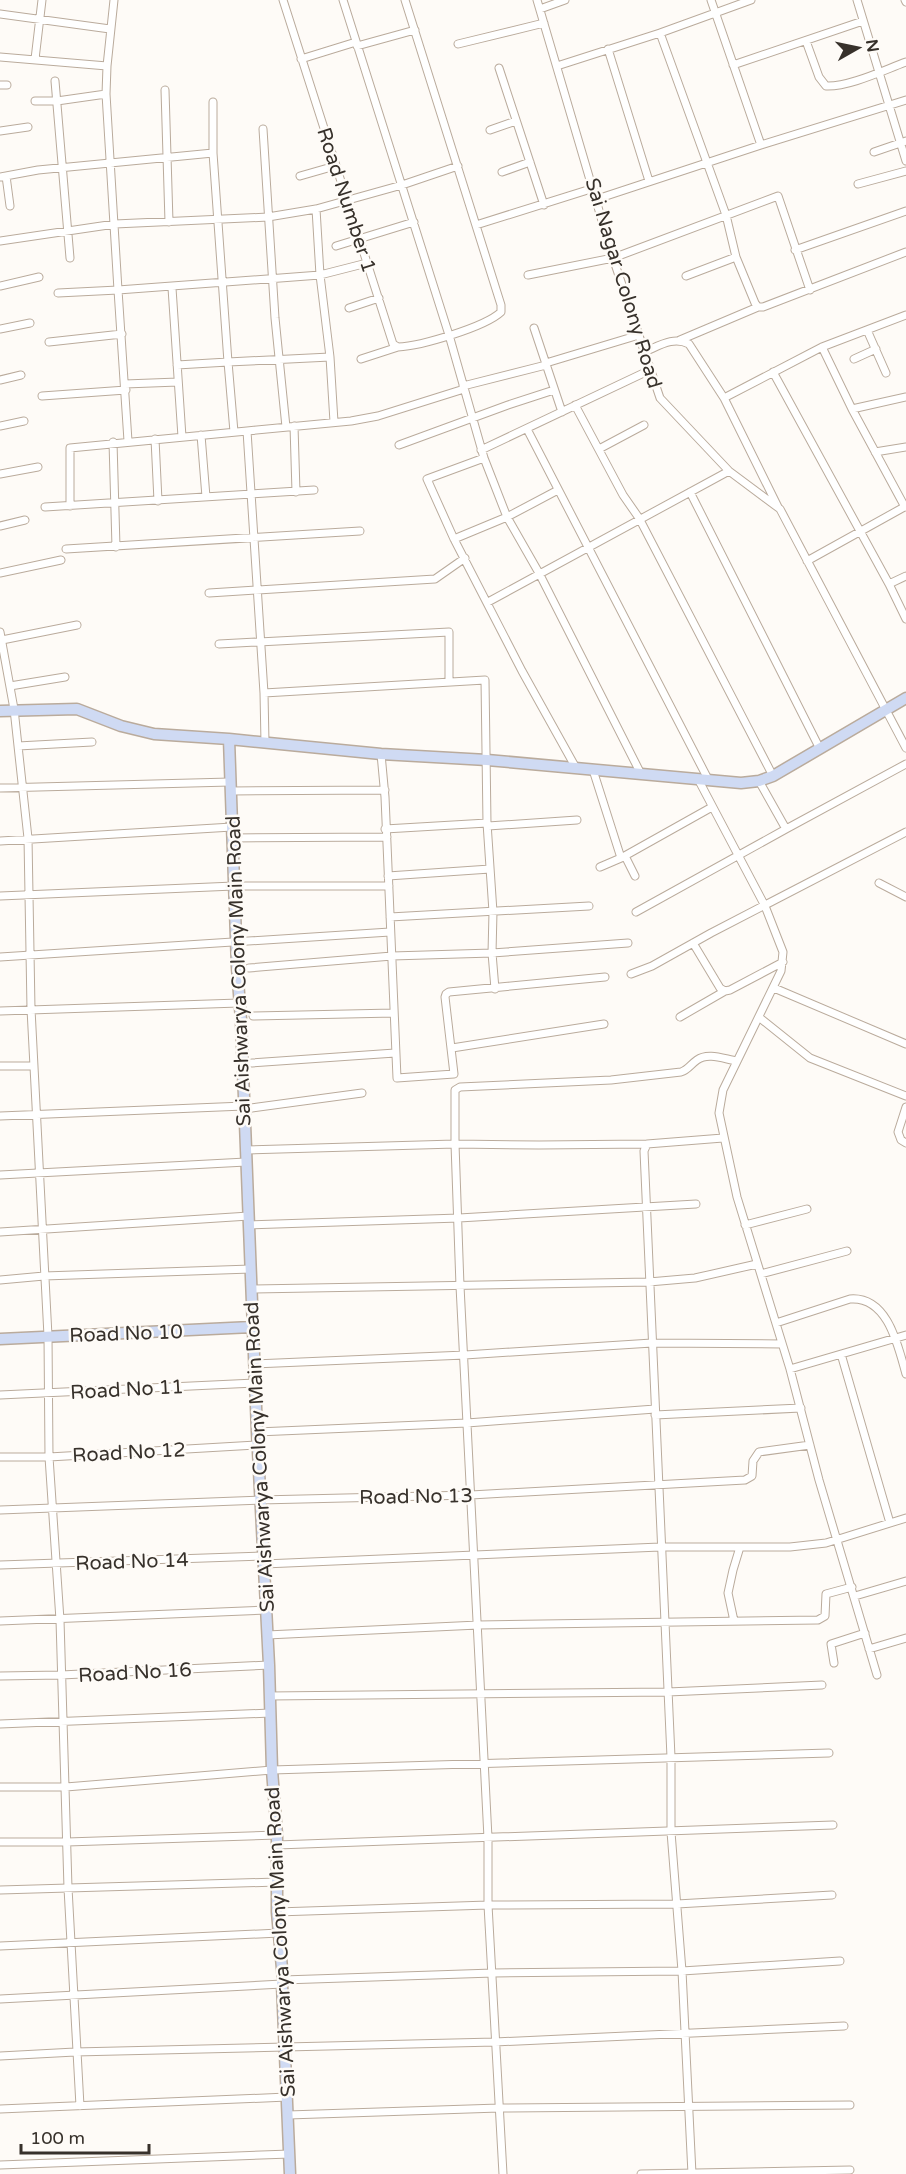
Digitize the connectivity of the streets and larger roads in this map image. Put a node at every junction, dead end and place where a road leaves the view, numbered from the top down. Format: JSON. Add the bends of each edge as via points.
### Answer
{"nodes":[{"id":1,"x":42,"y":0,"type":"edge"},
{"id":2,"x":114,"y":0,"type":"edge"},
{"id":3,"x":283,"y":0,"type":"edge"},
{"id":4,"x":343,"y":0,"type":"edge"},
{"id":5,"x":405,"y":0,"type":"edge"},
{"id":6,"x":537,"y":0,"type":"edge"},
{"id":7,"x":565,"y":0,"type":"edge"},
{"id":8,"x":711,"y":0,"type":"edge"},
{"id":9,"x":752,"y":0,"type":"edge"},
{"id":10,"x":857,"y":0,"type":"edge"},
{"id":11,"x":540,"y":9,"type":"junction"},
{"id":12,"x":715,"y":12,"type":"junction"},
{"id":13,"x":0,"y":14,"type":"edge"},
{"id":14,"x":41,"y":19,"type":"junction"},
{"id":15,"x":863,"y":21,"type":"junction"},
{"id":16,"x":544,"y":22,"type":"junction"},
{"id":17,"x":110,"y":29,"type":"junction"},
{"id":18,"x":415,"y":30,"type":"junction"},
{"id":19,"x":660,"y":33,"type":"junction"},
{"id":20,"x":806,"y":41,"type":"junction"},
{"id":21,"x":357,"y":44,"type":"junction"},
{"id":22,"x":458,"y":44,"type":"dead end"},
{"id":23,"x":608,"y":49,"type":"junction"},
{"id":24,"x":0,"y":57,"type":"edge"},
{"id":25,"x":35,"y":59,"type":"junction"},
{"id":26,"x":301,"y":59,"type":"junction"},
{"id":27,"x":906,"y":62,"type":"edge"},
{"id":28,"x":733,"y":65,"type":"junction"},
{"id":29,"x":107,"y":66,"type":"junction"},
{"id":30,"x":557,"y":66,"type":"junction"},
{"id":31,"x":499,"y":68,"type":"dead end"},
{"id":32,"x":880,"y":72,"type":"junction"},
{"id":33,"x":55,"y":81,"type":"dead end"},
{"id":34,"x":165,"y":90,"type":"dead end"},
{"id":35,"x":106,"y":94,"type":"junction"},
{"id":36,"x":906,"y":100,"type":"edge"},
{"id":37,"x":35,"y":101,"type":"dead end"},
{"id":38,"x":57,"y":101,"type":"junction"},
{"id":39,"x":213,"y":102,"type":"dead end"},
{"id":40,"x":890,"y":105,"type":"junction"},
{"id":41,"x":516,"y":121,"type":"junction"},
{"id":42,"x":28,"y":127,"type":"dead end"},
{"id":43,"x":263,"y":129,"type":"dead end"},
{"id":44,"x":490,"y":130,"type":"dead end"},
{"id":45,"x":0,"y":131,"type":"edge"},
{"id":46,"x":903,"y":142,"type":"edge"},
{"id":47,"x":761,"y":145,"type":"junction"},
{"id":48,"x":874,"y":152,"type":"dead end"},
{"id":49,"x":213,"y":153,"type":"junction"},
{"id":50,"x":167,"y":158,"type":"junction"},
{"id":51,"x":906,"y":161,"type":"edge"},
{"id":52,"x":530,"y":162,"type":"junction"},
{"id":53,"x":708,"y":162,"type":"junction"},
{"id":54,"x":112,"y":165,"type":"junction"},
{"id":55,"x":335,"y":166,"type":"junction"},
{"id":56,"x":459,"y":166,"type":"junction"},
{"id":57,"x":62,"y":168,"type":"junction"},
{"id":58,"x":906,"y":171,"type":"edge"},
{"id":59,"x":502,"y":172,"type":"dead end"},
{"id":60,"x":3,"y":176,"type":"edge"},
{"id":61,"x":300,"y":176,"type":"dead end"},
{"id":62,"x":649,"y":181,"type":"junction"},
{"id":63,"x":858,"y":184,"type":"dead end"},
{"id":64,"x":402,"y":185,"type":"junction"},
{"id":65,"x":594,"y":188,"type":"junction"},
{"id":66,"x":597,"y":199,"type":"junction"},
{"id":67,"x":347,"y":200,"type":"junction"},
{"id":68,"x":544,"y":205,"type":"junction"},
{"id":69,"x":10,"y":206,"type":"dead end"},
{"id":70,"x":316,"y":209,"type":"junction"},
{"id":71,"x":906,"y":211,"type":"edge"},
{"id":72,"x":726,"y":215,"type":"junction"},
{"id":73,"x":268,"y":217,"type":"junction"},
{"id":74,"x":218,"y":221,"type":"junction"},
{"id":75,"x":169,"y":222,"type":"junction"},
{"id":76,"x":414,"y":222,"type":"junction"},
{"id":77,"x":115,"y":224,"type":"junction"},
{"id":78,"x":476,"y":225,"type":"junction"},
{"id":79,"x":68,"y":230,"type":"junction"},
{"id":80,"x":360,"y":238,"type":"junction"},
{"id":81,"x":0,"y":242,"type":"edge"},
{"id":82,"x":336,"y":246,"type":"dead end"},
{"id":83,"x":795,"y":250,"type":"junction"},
{"id":84,"x":906,"y":252,"type":"edge"},
{"id":85,"x":736,"y":257,"type":"junction"},
{"id":86,"x":70,"y":258,"type":"dead end"},
{"id":87,"x":614,"y":258,"type":"junction"},
{"id":88,"x":368,"y":263,"type":"junction"},
{"id":89,"x":320,"y":275,"type":"junction"},
{"id":90,"x":528,"y":275,"type":"dead end"},
{"id":91,"x":686,"y":276,"type":"dead end"},
{"id":92,"x":39,"y":277,"type":"dead end"},
{"id":93,"x":272,"y":279,"type":"junction"},
{"id":94,"x":222,"y":283,"type":"junction"},
{"id":95,"x":0,"y":286,"type":"edge"},
{"id":96,"x":172,"y":288,"type":"junction"},
{"id":97,"x":118,"y":290,"type":"junction"},
{"id":98,"x":810,"y":290,"type":"junction"},
{"id":99,"x":58,"y":293,"type":"dead end"},
{"id":100,"x":379,"y":298,"type":"junction"},
{"id":101,"x":758,"y":307,"type":"junction"},
{"id":102,"x":350,"y":308,"type":"dead end"},
{"id":103,"x":906,"y":315,"type":"edge"},
{"id":104,"x":30,"y":324,"type":"dead end"},
{"id":105,"x":534,"y":328,"type":"dead end"},
{"id":106,"x":0,"y":329,"type":"edge"},
{"id":107,"x":867,"y":330,"type":"junction"},
{"id":108,"x":122,"y":334,"type":"junction"},
{"id":109,"x":449,"y":335,"type":"junction"},
{"id":110,"x":639,"y":335,"type":"junction"},
{"id":111,"x":680,"y":340,"type":"junction"},
{"id":112,"x":49,"y":342,"type":"dead end"},
{"id":113,"x":398,"y":347,"type":"junction"},
{"id":114,"x":822,"y":347,"type":"junction"},
{"id":115,"x":876,"y":349,"type":"junction"},
{"id":116,"x":644,"y":352,"type":"junction"},
{"id":117,"x":330,"y":357,"type":"junction"},
{"id":118,"x":361,"y":359,"type":"dead end"},
{"id":119,"x":854,"y":359,"type":"dead end"},
{"id":120,"x":280,"y":360,"type":"junction"},
{"id":121,"x":228,"y":362,"type":"junction"},
{"id":122,"x":546,"y":364,"type":"junction"},
{"id":123,"x":177,"y":365,"type":"junction"},
{"id":124,"x":650,"y":370,"type":"junction"},
{"id":125,"x":773,"y":372,"type":"junction"},
{"id":126,"x":886,"y":373,"type":"dead end"},
{"id":127,"x":21,"y":375,"type":"dead end"},
{"id":128,"x":0,"y":380,"type":"edge"},
{"id":129,"x":178,"y":382,"type":"junction"},
{"id":130,"x":125,"y":387,"type":"junction"},
{"id":131,"x":463,"y":388,"type":"junction"},
{"id":132,"x":554,"y":390,"type":"junction"},
{"id":133,"x":42,"y":396,"type":"dead end"},
{"id":134,"x":906,"y":397,"type":"edge"},
{"id":135,"x":724,"y":398,"type":"junction"},
{"id":136,"x":576,"y":405,"type":"junction"},
{"id":137,"x":852,"y":409,"type":"junction"},
{"id":138,"x":562,"y":412,"type":"junction"},
{"id":139,"x":473,"y":419,"type":"junction"},
{"id":140,"x":24,"y":421,"type":"dead end"},
{"id":141,"x":334,"y":422,"type":"junction"},
{"id":142,"x":644,"y":425,"type":"dead end"},
{"id":143,"x":0,"y":426,"type":"edge"},
{"id":144,"x":290,"y":426,"type":"junction"},
{"id":145,"x":527,"y":429,"type":"junction"},
{"id":146,"x":247,"y":431,"type":"junction"},
{"id":147,"x":234,"y":432,"type":"junction"},
{"id":148,"x":201,"y":435,"type":"junction"},
{"id":149,"x":182,"y":436,"type":"junction"},
{"id":150,"x":155,"y":439,"type":"junction"},
{"id":151,"x":128,"y":441,"type":"junction"},
{"id":152,"x":113,"y":442,"type":"junction"},
{"id":153,"x":399,"y":445,"type":"dead end"},
{"id":154,"x":906,"y":447,"type":"edge"},
{"id":155,"x":599,"y":449,"type":"junction"},
{"id":156,"x":481,"y":450,"type":"junction"},
{"id":157,"x":875,"y":452,"type":"junction"},
{"id":158,"x":484,"y":458,"type":"junction"},
{"id":159,"x":38,"y":467,"type":"dead end"},
{"id":160,"x":729,"y":471,"type":"junction"},
{"id":161,"x":0,"y":474,"type":"edge"},
{"id":162,"x":314,"y":490,"type":"dead end"},
{"id":163,"x":558,"y":490,"type":"junction"},
{"id":164,"x":296,"y":492,"type":"junction"},
{"id":165,"x":690,"y":492,"type":"junction"},
{"id":166,"x":251,"y":494,"type":"junction"},
{"id":167,"x":206,"y":497,"type":"junction"},
{"id":168,"x":158,"y":501,"type":"junction"},
{"id":169,"x":114,"y":503,"type":"junction"},
{"id":170,"x":70,"y":506,"type":"junction"},
{"id":171,"x":905,"y":506,"type":"edge"},
{"id":172,"x":45,"y":507,"type":"dead end"},
{"id":173,"x":780,"y":509,"type":"junction"},
{"id":174,"x":507,"y":517,"type":"junction"},
{"id":175,"x":639,"y":518,"type":"junction"},
{"id":176,"x":25,"y":520,"type":"dead end"},
{"id":177,"x":0,"y":526,"type":"edge"},
{"id":178,"x":360,"y":531,"type":"dead end"},
{"id":179,"x":860,"y":532,"type":"junction"},
{"id":180,"x":253,"y":539,"type":"junction"},
{"id":181,"x":454,"y":539,"type":"junction"},
{"id":182,"x":589,"y":546,"type":"junction"},
{"id":183,"x":116,"y":547,"type":"junction"},
{"id":184,"x":66,"y":549,"type":"dead end"},
{"id":185,"x":465,"y":558,"type":"junction"},
{"id":186,"x":61,"y":560,"type":"dead end"},
{"id":187,"x":807,"y":561,"type":"junction"},
{"id":188,"x":0,"y":573,"type":"edge"},
{"id":189,"x":539,"y":573,"type":"junction"},
{"id":190,"x":906,"y":576,"type":"edge"},
{"id":191,"x":889,"y":584,"type":"junction"},
{"id":192,"x":257,"y":590,"type":"junction"},
{"id":193,"x":209,"y":593,"type":"dead end"},
{"id":194,"x":488,"y":602,"type":"junction"},
{"id":195,"x":906,"y":619,"type":"edge"},
{"id":196,"x":77,"y":624,"type":"dead end"},
{"id":197,"x":0,"y":632,"type":"edge"},
{"id":198,"x":2,"y":640,"type":"junction"},
{"id":199,"x":261,"y":641,"type":"junction"},
{"id":200,"x":219,"y":644,"type":"dead end"},
{"id":201,"x":65,"y":677,"type":"dead end"},
{"id":202,"x":8,"y":678,"type":"junction"},
{"id":203,"x":0,"y":680,"type":"edge"},
{"id":204,"x":449,"y":682,"type":"junction"},
{"id":205,"x":10,"y":686,"type":"junction"},
{"id":206,"x":264,"y":693,"type":"junction"},
{"id":207,"x":906,"y":698,"type":"edge"},
{"id":208,"x":886,"y":709,"type":"junction"},
{"id":209,"x":14,"y":710,"type":"junction"},
{"id":210,"x":0,"y":711,"type":"edge"},
{"id":211,"x":229,"y":739,"type":"junction"},
{"id":212,"x":92,"y":742,"type":"dead end"},
{"id":213,"x":265,"y":743,"type":"junction"},
{"id":214,"x":18,"y":746,"type":"junction"},
{"id":215,"x":906,"y":748,"type":"edge"},
{"id":216,"x":820,"y":749,"type":"junction"},
{"id":217,"x":381,"y":754,"type":"junction"},
{"id":218,"x":487,"y":760,"type":"junction"},
{"id":219,"x":906,"y":764,"type":"edge"},
{"id":220,"x":576,"y":768,"type":"junction"},
{"id":221,"x":593,"y":770,"type":"junction"},
{"id":222,"x":640,"y":772,"type":"junction"},
{"id":223,"x":773,"y":776,"type":"junction"},
{"id":224,"x":703,"y":779,"type":"junction"},
{"id":225,"x":759,"y":781,"type":"junction"},
{"id":226,"x":231,"y":786,"type":"junction"},
{"id":227,"x":0,"y":788,"type":"edge"},
{"id":228,"x":23,"y":788,"type":"junction"},
{"id":229,"x":385,"y":790,"type":"junction"},
{"id":230,"x":712,"y":807,"type":"junction"},
{"id":231,"x":577,"y":820,"type":"dead end"},
{"id":232,"x":488,"y":825,"type":"junction"},
{"id":233,"x":385,"y":829,"type":"junction"},
{"id":234,"x":786,"y":829,"type":"junction"},
{"id":235,"x":232,"y":832,"type":"junction"},
{"id":236,"x":906,"y":832,"type":"edge"},
{"id":237,"x":387,"y":837,"type":"junction"},
{"id":238,"x":28,"y":838,"type":"junction"},
{"id":239,"x":0,"y":841,"type":"edge"},
{"id":240,"x":738,"y":855,"type":"junction"},
{"id":241,"x":623,"y":857,"type":"junction"},
{"id":242,"x":600,"y":867,"type":"dead end"},
{"id":243,"x":490,"y":869,"type":"junction"},
{"id":244,"x":388,"y":876,"type":"junction"},
{"id":245,"x":635,"y":876,"type":"dead end"},
{"id":246,"x":879,"y":883,"type":"dead end"},
{"id":247,"x":234,"y":886,"type":"junction"},
{"id":248,"x":390,"y":886,"type":"junction"},
{"id":249,"x":30,"y":895,"type":"junction"},
{"id":250,"x":0,"y":896,"type":"edge"},
{"id":251,"x":906,"y":897,"type":"edge"},
{"id":252,"x":589,"y":906,"type":"dead end"},
{"id":253,"x":765,"y":906,"type":"junction"},
{"id":254,"x":493,"y":912,"type":"junction"},
{"id":255,"x":636,"y":912,"type":"dead end"},
{"id":256,"x":390,"y":917,"type":"junction"},
{"id":257,"x":390,"y":932,"type":"junction"},
{"id":258,"x":236,"y":943,"type":"junction"},
{"id":259,"x":628,"y":943,"type":"dead end"},
{"id":260,"x":693,"y":944,"type":"junction"},
{"id":261,"x":492,"y":953,"type":"junction"},
{"id":262,"x":31,"y":956,"type":"junction"},
{"id":263,"x":392,"y":956,"type":"junction"},
{"id":264,"x":0,"y":957,"type":"edge"},
{"id":265,"x":783,"y":962,"type":"junction"},
{"id":266,"x":249,"y":968,"type":"dead end"},
{"id":267,"x":631,"y":974,"type":"dead end"},
{"id":268,"x":604,"y":977,"type":"dead end"},
{"id":269,"x":774,"y":988,"type":"junction"},
{"id":270,"x":495,"y":989,"type":"junction"},
{"id":271,"x":724,"y":991,"type":"junction"},
{"id":272,"x":239,"y":1003,"type":"junction"},
{"id":273,"x":31,"y":1009,"type":"junction"},
{"id":274,"x":0,"y":1011,"type":"edge"},
{"id":275,"x":394,"y":1013,"type":"junction"},
{"id":276,"x":253,"y":1016,"type":"dead end"},
{"id":277,"x":680,"y":1017,"type":"dead end"},
{"id":278,"x":760,"y":1018,"type":"junction"},
{"id":279,"x":604,"y":1024,"type":"dead end"},
{"id":280,"x":906,"y":1044,"type":"edge"},
{"id":281,"x":452,"y":1048,"type":"junction"},
{"id":282,"x":395,"y":1053,"type":"junction"},
{"id":283,"x":736,"y":1061,"type":"junction"},
{"id":284,"x":252,"y":1063,"type":"dead end"},
{"id":285,"x":34,"y":1065,"type":"junction"},
{"id":286,"x":0,"y":1066,"type":"edge"},
{"id":287,"x":362,"y":1094,"type":"dead end"},
{"id":288,"x":906,"y":1096,"type":"edge"},
{"id":289,"x":906,"y":1107,"type":"edge"},
{"id":290,"x":244,"y":1108,"type":"junction"},
{"id":291,"x":37,"y":1115,"type":"junction"},
{"id":292,"x":0,"y":1116,"type":"edge"},
{"id":293,"x":723,"y":1138,"type":"junction"},
{"id":294,"x":906,"y":1143,"type":"edge"},
{"id":295,"x":455,"y":1144,"type":"junction"},
{"id":296,"x":647,"y":1144,"type":"junction"},
{"id":297,"x":245,"y":1149,"type":"junction"},
{"id":298,"x":246,"y":1162,"type":"junction"},
{"id":299,"x":40,"y":1174,"type":"junction"},
{"id":300,"x":0,"y":1175,"type":"edge"},
{"id":301,"x":696,"y":1204,"type":"dead end"},
{"id":302,"x":647,"y":1207,"type":"junction"},
{"id":303,"x":807,"y":1209,"type":"dead end"},
{"id":304,"x":459,"y":1218,"type":"junction"},
{"id":305,"x":249,"y":1220,"type":"junction"},
{"id":306,"x":745,"y":1225,"type":"junction"},
{"id":307,"x":43,"y":1229,"type":"junction"},
{"id":308,"x":0,"y":1232,"type":"edge"},
{"id":309,"x":847,"y":1251,"type":"dead end"},
{"id":310,"x":757,"y":1264,"type":"junction"},
{"id":311,"x":251,"y":1269,"type":"junction"},
{"id":312,"x":761,"y":1274,"type":"junction"},
{"id":313,"x":44,"y":1276,"type":"junction"},
{"id":314,"x":0,"y":1280,"type":"edge"},
{"id":315,"x":649,"y":1282,"type":"junction"},
{"id":316,"x":460,"y":1286,"type":"junction"},
{"id":317,"x":252,"y":1289,"type":"junction"},
{"id":318,"x":776,"y":1323,"type":"junction"},
{"id":319,"x":252,"y":1327,"type":"junction"},
{"id":320,"x":906,"y":1335,"type":"edge"},
{"id":321,"x":48,"y":1336,"type":"junction"},
{"id":322,"x":896,"y":1338,"type":"junction"},
{"id":323,"x":0,"y":1339,"type":"edge"},
{"id":324,"x":652,"y":1343,"type":"junction"},
{"id":325,"x":782,"y":1344,"type":"junction"},
{"id":326,"x":841,"y":1354,"type":"junction"},
{"id":327,"x":465,"y":1355,"type":"junction"},
{"id":328,"x":254,"y":1364,"type":"junction"},
{"id":329,"x":790,"y":1369,"type":"junction"},
{"id":330,"x":906,"y":1374,"type":"edge"},
{"id":331,"x":255,"y":1383,"type":"junction"},
{"id":332,"x":48,"y":1393,"type":"junction"},
{"id":333,"x":0,"y":1395,"type":"edge"},
{"id":334,"x":801,"y":1408,"type":"junction"},
{"id":335,"x":655,"y":1412,"type":"junction"},
{"id":336,"x":467,"y":1423,"type":"junction"},
{"id":337,"x":256,"y":1432,"type":"junction"},
{"id":338,"x":258,"y":1445,"type":"junction"},
{"id":339,"x":810,"y":1445,"type":"junction"},
{"id":340,"x":49,"y":1456,"type":"junction"},
{"id":341,"x":0,"y":1457,"type":"edge"},
{"id":342,"x":660,"y":1486,"type":"junction"},
{"id":343,"x":471,"y":1495,"type":"junction"},
{"id":344,"x":260,"y":1500,"type":"junction"},
{"id":345,"x":54,"y":1509,"type":"junction"},
{"id":346,"x":0,"y":1510,"type":"edge"},
{"id":347,"x":906,"y":1518,"type":"edge"},
{"id":348,"x":890,"y":1523,"type":"junction"},
{"id":349,"x":837,"y":1538,"type":"junction"},
{"id":350,"x":660,"y":1547,"type":"junction"},
{"id":351,"x":740,"y":1547,"type":"junction"},
{"id":352,"x":475,"y":1554,"type":"junction"},
{"id":353,"x":264,"y":1560,"type":"junction"},
{"id":354,"x":57,"y":1564,"type":"junction"},
{"id":355,"x":0,"y":1566,"type":"edge"},
{"id":356,"x":906,"y":1581,"type":"edge"},
{"id":357,"x":852,"y":1587,"type":"junction"},
{"id":358,"x":855,"y":1596,"type":"junction"},
{"id":359,"x":266,"y":1610,"type":"junction"},
{"id":360,"x":60,"y":1620,"type":"junction"},
{"id":361,"x":0,"y":1621,"type":"edge"},
{"id":362,"x":734,"y":1621,"type":"junction"},
{"id":363,"x":664,"y":1622,"type":"junction"},
{"id":364,"x":478,"y":1625,"type":"junction"},
{"id":365,"x":865,"y":1633,"type":"junction"},
{"id":366,"x":267,"y":1635,"type":"junction"},
{"id":367,"x":906,"y":1638,"type":"edge"},
{"id":368,"x":869,"y":1649,"type":"junction"},
{"id":369,"x":834,"y":1663,"type":"dead end"},
{"id":370,"x":269,"y":1665,"type":"junction"},
{"id":371,"x":61,"y":1675,"type":"junction"},
{"id":372,"x":877,"y":1675,"type":"dead end"},
{"id":373,"x":0,"y":1676,"type":"edge"},
{"id":374,"x":822,"y":1685,"type":"dead end"},
{"id":375,"x":668,"y":1692,"type":"junction"},
{"id":376,"x":481,"y":1693,"type":"junction"},
{"id":377,"x":269,"y":1696,"type":"junction"},
{"id":378,"x":270,"y":1713,"type":"junction"},
{"id":379,"x":62,"y":1720,"type":"junction"},
{"id":380,"x":0,"y":1724,"type":"edge"},
{"id":381,"x":829,"y":1753,"type":"dead end"},
{"id":382,"x":671,"y":1757,"type":"junction"},
{"id":383,"x":484,"y":1764,"type":"junction"},
{"id":384,"x":272,"y":1770,"type":"junction"},
{"id":385,"x":0,"y":1787,"type":"edge"},
{"id":386,"x":66,"y":1787,"type":"junction"},
{"id":387,"x":833,"y":1825,"type":"dead end"},
{"id":388,"x":671,"y":1832,"type":"junction"},
{"id":389,"x":488,"y":1838,"type":"junction"},
{"id":390,"x":277,"y":1840,"type":"junction"},
{"id":391,"x":0,"y":1842,"type":"edge"},
{"id":392,"x":67,"y":1842,"type":"junction"},
{"id":393,"x":277,"y":1882,"type":"junction"},
{"id":394,"x":68,"y":1888,"type":"junction"},
{"id":395,"x":0,"y":1890,"type":"edge"},
{"id":396,"x":832,"y":1895,"type":"dead end"},
{"id":397,"x":677,"y":1904,"type":"junction"},
{"id":398,"x":488,"y":1905,"type":"junction"},
{"id":399,"x":277,"y":1912,"type":"junction"},
{"id":400,"x":279,"y":1933,"type":"junction"},
{"id":401,"x":70,"y":1943,"type":"junction"},
{"id":402,"x":0,"y":1946,"type":"edge"},
{"id":403,"x":840,"y":1961,"type":"dead end"},
{"id":404,"x":681,"y":1971,"type":"junction"},
{"id":405,"x":493,"y":1973,"type":"junction"},
{"id":406,"x":282,"y":1982,"type":"junction"},
{"id":407,"x":72,"y":1996,"type":"junction"},
{"id":408,"x":0,"y":1999,"type":"edge"},
{"id":409,"x":844,"y":2026,"type":"dead end"},
{"id":410,"x":684,"y":2033,"type":"junction"},
{"id":411,"x":495,"y":2042,"type":"junction"},
{"id":412,"x":286,"y":2047,"type":"junction"},
{"id":413,"x":75,"y":2052,"type":"junction"},
{"id":414,"x":0,"y":2056,"type":"edge"},
{"id":415,"x":287,"y":2097,"type":"junction"},
{"id":416,"x":850,"y":2105,"type":"dead end"},
{"id":417,"x":80,"y":2106,"type":"junction"},
{"id":418,"x":688,"y":2107,"type":"junction"},
{"id":419,"x":499,"y":2108,"type":"junction"},
{"id":420,"x":0,"y":2109,"type":"edge"},
{"id":421,"x":288,"y":2115,"type":"junction"},
{"id":422,"x":290,"y":2154,"type":"junction"},
{"id":423,"x":0,"y":2165,"type":"edge"},
{"id":424,"x":850,"y":2170,"type":"dead end"},
{"id":425,"x":290,"y":2174,"type":"edge"},
{"id":426,"x":503,"y":2174,"type":"edge"},
{"id":427,"x":641,"y":2174,"type":"edge"},
{"id":428,"x":692,"y":2174,"type":"edge"}],
"edges":[{"from":1,"to":14,"type":"street"},
{"from":2,"to":17,"type":"street"},
{"from":3,"to":26,"type":"street","name":"Road Number 1"},
{"from":4,"to":21,"type":"street"},
{"from":5,"to":18,"type":"street"},
{"from":6,"to":11,"type":"street","name":"Sai Nagar Colony Road"},
{"from":7,"to":11,"type":"street"},
{"from":8,"to":12,"type":"street"},
{"from":9,"to":12,"type":"street"},
{"from":10,"to":15,"type":"street"},
{"from":11,"to":16,"type":"street","name":"Sai Nagar Colony Road"},
{"from":12,"to":19,"type":"street"},
{"from":12,"to":28,"type":"street"},
{"from":13,"to":14,"type":"street"},
{"from":14,"to":17,"type":"street"},
{"from":14,"to":25,"type":"street"},
{"from":15,"to":20,"type":"street"},
{"from":15,"to":32,"type":"street"},
{"from":16,"to":22,"type":"street"},
{"from":16,"to":30,"type":"street","name":"Sai Nagar Colony Road"},
{"from":17,"to":29,"type":"street"},
{"from":18,"to":21,"type":"street"},
{"from":18,"to":56,"type":"street"},
{"from":19,"to":23,"type":"street"},
{"from":19,"to":53,"type":"street"},
{"from":20,"to":28,"type":"street"},
{"from":20,"to":32,"type":"street","via":[[819,78],[826,86]]},
{"from":21,"to":26,"type":"street"},
{"from":21,"to":64,"type":"street"},
{"from":23,"to":30,"type":"street"},
{"from":23,"to":62,"type":"street"},
{"from":24,"to":25,"type":"street"},
{"from":25,"to":29,"type":"street"},
{"from":26,"to":55,"type":"street","name":"Road Number 1"},
{"from":27,"to":32,"type":"street"},
{"from":28,"to":47,"type":"street"},
{"from":29,"to":35,"type":"street"},
{"from":30,"to":65,"type":"street","name":"Sai Nagar Colony Road"},
{"from":31,"to":41,"type":"street"},
{"from":32,"to":40,"type":"street"},
{"from":33,"to":38,"type":"street"},
{"from":34,"to":50,"type":"street"},
{"from":35,"to":38,"type":"street"},
{"from":35,"to":54,"type":"street"},
{"from":36,"to":40,"type":"street"},
{"from":37,"to":38,"type":"street"},
{"from":38,"to":57,"type":"street"},
{"from":39,"to":49,"type":"street"},
{"from":40,"to":46,"type":"street"},
{"from":40,"to":47,"type":"street"},
{"from":41,"to":44,"type":"street"},
{"from":41,"to":52,"type":"street"},
{"from":42,"to":45,"type":"street"},
{"from":43,"to":73,"type":"street"},
{"from":46,"to":48,"type":"street"},
{"from":46,"to":51,"type":"street"},
{"from":47,"to":53,"type":"street"},
{"from":49,"to":50,"type":"street"},
{"from":49,"to":74,"type":"street"},
{"from":50,"to":54,"type":"street"},
{"from":50,"to":75,"type":"street"},
{"from":52,"to":59,"type":"street"},
{"from":52,"to":68,"type":"street"},
{"from":53,"to":62,"type":"street"},
{"from":53,"to":72,"type":"street"},
{"from":54,"to":57,"type":"street"},
{"from":54,"to":77,"type":"street"},
{"from":55,"to":61,"type":"street"},
{"from":55,"to":67,"type":"street","name":"Road Number 1"},
{"from":56,"to":64,"type":"street"},
{"from":56,"to":78,"type":"street"},
{"from":57,"to":60,"type":"street"},
{"from":57,"to":79,"type":"street"},
{"from":58,"to":63,"type":"street"},
{"from":60,"to":69,"type":"street"},
{"from":62,"to":66,"type":"street"},
{"from":64,"to":67,"type":"street"},
{"from":64,"to":76,"type":"street"},
{"from":65,"to":66,"type":"street","name":"Sai Nagar Colony Road"},
{"from":65,"to":68,"type":"street"},
{"from":66,"to":87,"type":"street","name":"Sai Nagar Colony Road"},
{"from":67,"to":70,"type":"street"},
{"from":67,"to":80,"type":"street","name":"Road Number 1"},
{"from":68,"to":78,"type":"street"},
{"from":70,"to":73,"type":"street"},
{"from":70,"to":89,"type":"street"},
{"from":71,"to":83,"type":"street"},
{"from":72,"to":83,"type":"street","via":[[778,196]]},
{"from":72,"to":85,"type":"street"},
{"from":72,"to":87,"type":"street"},
{"from":73,"to":74,"type":"street"},
{"from":73,"to":93,"type":"street"},
{"from":74,"to":75,"type":"street"},
{"from":74,"to":94,"type":"street"},
{"from":75,"to":77,"type":"street"},
{"from":76,"to":80,"type":"street"},
{"from":76,"to":109,"type":"street"},
{"from":77,"to":79,"type":"street"},
{"from":77,"to":97,"type":"street"},
{"from":78,"to":109,"type":"street","via":[[501,312],[494,319]]},
{"from":79,"to":81,"type":"street"},
{"from":79,"to":86,"type":"street"},
{"from":80,"to":82,"type":"street"},
{"from":80,"to":88,"type":"street","name":"Road Number 1"},
{"from":83,"to":98,"type":"street"},
{"from":84,"to":98,"type":"street"},
{"from":85,"to":91,"type":"street"},
{"from":85,"to":101,"type":"street"},
{"from":87,"to":90,"type":"street"},
{"from":87,"to":110,"type":"street","name":"Sai Nagar Colony Road"},
{"from":88,"to":89,"type":"street"},
{"from":88,"to":100,"type":"street","name":"Road Number 1"},
{"from":89,"to":93,"type":"street"},
{"from":89,"to":117,"type":"street"},
{"from":92,"to":95,"type":"street"},
{"from":93,"to":94,"type":"street"},
{"from":93,"to":120,"type":"street"},
{"from":94,"to":96,"type":"street"},
{"from":94,"to":121,"type":"street"},
{"from":96,"to":97,"type":"street"},
{"from":96,"to":123,"type":"street"},
{"from":97,"to":99,"type":"street"},
{"from":97,"to":108,"type":"street"},
{"from":98,"to":101,"type":"street"},
{"from":100,"to":102,"type":"street"},
{"from":100,"to":113,"type":"street","name":"Road Number 1","via":[[393,344]]},
{"from":101,"to":111,"type":"street"},
{"from":103,"to":107,"type":"street"},
{"from":104,"to":106,"type":"street"},
{"from":105,"to":122,"type":"street"},
{"from":107,"to":114,"type":"street"},
{"from":107,"to":115,"type":"street"},
{"from":108,"to":112,"type":"street"},
{"from":108,"to":130,"type":"street"},
{"from":109,"to":113,"type":"street"},
{"from":109,"to":131,"type":"street"},
{"from":110,"to":116,"type":"street","name":"Sai Nagar Colony Road"},
{"from":110,"to":122,"type":"street"},
{"from":111,"to":116,"type":"street"},
{"from":111,"to":135,"type":"street","via":[[689,344]]},
{"from":113,"to":118,"type":"street"},
{"from":114,"to":125,"type":"street"},
{"from":114,"to":137,"type":"street"},
{"from":115,"to":119,"type":"street"},
{"from":115,"to":126,"type":"street"},
{"from":116,"to":124,"type":"street","name":"Sai Nagar Colony Road"},
{"from":117,"to":120,"type":"street"},
{"from":117,"to":141,"type":"street"},
{"from":120,"to":121,"type":"street"},
{"from":120,"to":144,"type":"street"},
{"from":121,"to":123,"type":"street"},
{"from":121,"to":147,"type":"street"},
{"from":122,"to":131,"type":"street"},
{"from":122,"to":132,"type":"street"},
{"from":123,"to":129,"type":"street"},
{"from":124,"to":136,"type":"street"},
{"from":124,"to":160,"type":"street","name":"Sai Nagar Colony Road","via":[[660,398]]},
{"from":125,"to":135,"type":"street"},
{"from":125,"to":179,"type":"street"},
{"from":127,"to":128,"type":"street"},
{"from":129,"to":130,"type":"street"},
{"from":129,"to":149,"type":"street"},
{"from":130,"to":133,"type":"street"},
{"from":130,"to":151,"type":"street"},
{"from":131,"to":139,"type":"street"},
{"from":131,"to":141,"type":"street","via":[[378,416]]},
{"from":132,"to":138,"type":"street"},
{"from":132,"to":139,"type":"street"},
{"from":134,"to":137,"type":"street"},
{"from":135,"to":173,"type":"street"},
{"from":136,"to":138,"type":"street"},
{"from":136,"to":155,"type":"street"},
{"from":137,"to":157,"type":"street"},
{"from":138,"to":145,"type":"street"},
{"from":139,"to":153,"type":"street"},
{"from":139,"to":156,"type":"street"},
{"from":140,"to":143,"type":"street"},
{"from":141,"to":144,"type":"street"},
{"from":142,"to":155,"type":"street"},
{"from":144,"to":146,"type":"street"},
{"from":144,"to":164,"type":"street"},
{"from":145,"to":156,"type":"street"},
{"from":145,"to":163,"type":"street"},
{"from":146,"to":147,"type":"street"},
{"from":146,"to":166,"type":"street"},
{"from":147,"to":148,"type":"street"},
{"from":148,"to":149,"type":"street"},
{"from":148,"to":167,"type":"street"},
{"from":149,"to":150,"type":"street"},
{"from":150,"to":151,"type":"street"},
{"from":150,"to":168,"type":"street"},
{"from":151,"to":152,"type":"street"},
{"from":152,"to":169,"type":"street"},
{"from":152,"to":170,"type":"street","via":[[70,448]]},
{"from":154,"to":157,"type":"street"},
{"from":155,"to":175,"type":"street","via":[[622,495]]},
{"from":156,"to":158,"type":"street"},
{"from":157,"to":171,"type":"street"},
{"from":158,"to":174,"type":"street"},
{"from":158,"to":181,"type":"street","via":[[427,479]]},
{"from":159,"to":161,"type":"street"},
{"from":160,"to":165,"type":"street"},
{"from":160,"to":173,"type":"street","name":"Sai Nagar Colony Road"},
{"from":162,"to":164,"type":"street"},
{"from":163,"to":174,"type":"street"},
{"from":163,"to":182,"type":"street"},
{"from":164,"to":166,"type":"street"},
{"from":165,"to":175,"type":"street"},
{"from":165,"to":216,"type":"street"},
{"from":166,"to":167,"type":"street"},
{"from":166,"to":180,"type":"street"},
{"from":167,"to":168,"type":"street"},
{"from":168,"to":169,"type":"street"},
{"from":169,"to":170,"type":"street"},
{"from":169,"to":183,"type":"street"},
{"from":170,"to":172,"type":"street"},
{"from":171,"to":179,"type":"street"},
{"from":173,"to":187,"type":"street","name":"Sai Nagar Colony Road"},
{"from":174,"to":181,"type":"street"},
{"from":174,"to":189,"type":"street"},
{"from":175,"to":182,"type":"street"},
{"from":175,"to":223,"type":"street"},
{"from":176,"to":177,"type":"street"},
{"from":178,"to":180,"type":"street"},
{"from":179,"to":187,"type":"street"},
{"from":179,"to":191,"type":"street"},
{"from":180,"to":183,"type":"street"},
{"from":180,"to":192,"type":"street"},
{"from":181,"to":185,"type":"street"},
{"from":182,"to":189,"type":"street"},
{"from":182,"to":224,"type":"street"},
{"from":183,"to":184,"type":"street"},
{"from":185,"to":192,"type":"street","via":[[435,579]]},
{"from":185,"to":194,"type":"street"},
{"from":186,"to":188,"type":"street"},
{"from":187,"to":208,"type":"street","name":"Sai Nagar Colony Road"},
{"from":189,"to":194,"type":"street"},
{"from":189,"to":222,"type":"street"},
{"from":190,"to":191,"type":"street"},
{"from":191,"to":195,"type":"street"},
{"from":192,"to":193,"type":"street"},
{"from":192,"to":199,"type":"street"},
{"from":194,"to":220,"type":"street"},
{"from":196,"to":198,"type":"street"},
{"from":197,"to":198,"type":"street"},
{"from":198,"to":202,"type":"street"},
{"from":199,"to":200,"type":"street"},
{"from":199,"to":204,"type":"street","via":[[449,633]]},
{"from":199,"to":206,"type":"street"},
{"from":201,"to":205,"type":"street"},
{"from":202,"to":203,"type":"street"},
{"from":202,"to":205,"type":"street"},
{"from":204,"to":206,"type":"street"},
{"from":204,"to":218,"type":"street","via":[[485,680]]},
{"from":205,"to":209,"type":"street"},
{"from":206,"to":213,"type":"street"},
{"from":207,"to":208,"type":"street"},
{"from":208,"to":215,"type":"street","name":"Sai Nagar Colony Road"},
{"from":208,"to":216,"type":"street"},
{"from":209,"to":210,"type":"street"},
{"from":209,"to":211,"type":"street","via":[[77,709],[154,734]]},
{"from":209,"to":214,"type":"street"},
{"from":211,"to":213,"type":"street"},
{"from":211,"to":226,"type":"street","name":"Sai Aishwarya Colony Main Road"},
{"from":212,"to":214,"type":"street"},
{"from":213,"to":217,"type":"street"},
{"from":214,"to":228,"type":"street"},
{"from":216,"to":223,"type":"street"},
{"from":217,"to":218,"type":"street"},
{"from":217,"to":229,"type":"street"},
{"from":218,"to":220,"type":"street"},
{"from":218,"to":232,"type":"street"},
{"from":219,"to":234,"type":"street"},
{"from":220,"to":221,"type":"street"},
{"from":221,"to":222,"type":"street"},
{"from":221,"to":241,"type":"street"},
{"from":222,"to":224,"type":"street"},
{"from":223,"to":225,"type":"street"},
{"from":224,"to":225,"type":"street"},
{"from":224,"to":230,"type":"street"},
{"from":225,"to":234,"type":"street"},
{"from":226,"to":228,"type":"street"},
{"from":226,"to":229,"type":"street"},
{"from":226,"to":235,"type":"street","name":"Sai Aishwarya Colony Main Road"},
{"from":227,"to":228,"type":"street"},
{"from":228,"to":238,"type":"street"},
{"from":229,"to":233,"type":"street"},
{"from":230,"to":240,"type":"street"},
{"from":230,"to":241,"type":"street"},
{"from":231,"to":232,"type":"street"},
{"from":232,"to":233,"type":"street"},
{"from":232,"to":243,"type":"street"},
{"from":233,"to":237,"type":"street"},
{"from":234,"to":240,"type":"street"},
{"from":235,"to":237,"type":"street"},
{"from":235,"to":238,"type":"street"},
{"from":235,"to":247,"type":"street","name":"Sai Aishwarya Colony Main Road"},
{"from":236,"to":253,"type":"street"},
{"from":237,"to":244,"type":"street"},
{"from":238,"to":239,"type":"street"},
{"from":238,"to":249,"type":"street"},
{"from":240,"to":253,"type":"street"},
{"from":240,"to":255,"type":"street"},
{"from":241,"to":242,"type":"street"},
{"from":241,"to":245,"type":"street"},
{"from":243,"to":244,"type":"street"},
{"from":243,"to":254,"type":"street"},
{"from":244,"to":248,"type":"street"},
{"from":246,"to":251,"type":"street"},
{"from":247,"to":248,"type":"street"},
{"from":247,"to":249,"type":"street"},
{"from":247,"to":258,"type":"street","name":"Sai Aishwarya Colony Main Road"},
{"from":248,"to":256,"type":"street"},
{"from":249,"to":250,"type":"street"},
{"from":249,"to":262,"type":"street"},
{"from":252,"to":254,"type":"street"},
{"from":253,"to":260,"type":"street"},
{"from":253,"to":265,"type":"street","via":[[780,940]]},
{"from":254,"to":256,"type":"street"},
{"from":254,"to":261,"type":"street"},
{"from":256,"to":257,"type":"street"},
{"from":257,"to":258,"type":"street"},
{"from":257,"to":263,"type":"street"},
{"from":258,"to":262,"type":"street"},
{"from":258,"to":272,"type":"street","name":"Sai Aishwarya Colony Main Road"},
{"from":259,"to":261,"type":"street"},
{"from":260,"to":267,"type":"street"},
{"from":260,"to":271,"type":"street"},
{"from":261,"to":263,"type":"street"},
{"from":261,"to":270,"type":"street"},
{"from":262,"to":264,"type":"street"},
{"from":262,"to":273,"type":"street"},
{"from":263,"to":266,"type":"street"},
{"from":263,"to":275,"type":"street"},
{"from":265,"to":269,"type":"street"},
{"from":265,"to":271,"type":"street"},
{"from":268,"to":270,"type":"street"},
{"from":269,"to":278,"type":"street"},
{"from":269,"to":280,"type":"street"},
{"from":270,"to":281,"type":"street","via":[[446,994]]},
{"from":271,"to":277,"type":"street"},
{"from":272,"to":273,"type":"street"},
{"from":272,"to":290,"type":"street","name":"Sai Aishwarya Colony Main Road"},
{"from":273,"to":274,"type":"street"},
{"from":273,"to":285,"type":"street"},
{"from":275,"to":276,"type":"street"},
{"from":275,"to":282,"type":"street"},
{"from":278,"to":283,"type":"street"},
{"from":278,"to":288,"type":"street","via":[[810,1058]]},
{"from":279,"to":281,"type":"street"},
{"from":281,"to":282,"type":"street","via":[[454,1074],[397,1078]]},
{"from":282,"to":284,"type":"street"},
{"from":283,"to":293,"type":"street","via":[[723,1090],[719,1113]]},
{"from":283,"to":295,"type":"street","via":[[711,1056],[702,1057],[681,1072],[611,1080],[460,1087],[455,1090]]},
{"from":285,"to":286,"type":"street"},
{"from":285,"to":291,"type":"street"},
{"from":287,"to":290,"type":"street"},
{"from":289,"to":294,"type":"street","via":[[898,1132]]},
{"from":290,"to":291,"type":"street"},
{"from":290,"to":297,"type":"street","name":"Sai Aishwarya Colony Main Road"},
{"from":291,"to":292,"type":"street"},
{"from":291,"to":299,"type":"street"},
{"from":293,"to":296,"type":"street"},
{"from":293,"to":306,"type":"street"},
{"from":295,"to":296,"type":"street"},
{"from":295,"to":297,"type":"street"},
{"from":295,"to":304,"type":"street"},
{"from":296,"to":302,"type":"street"},
{"from":297,"to":298,"type":"street","name":"Sai Aishwarya Colony Main Road"},
{"from":298,"to":299,"type":"street"},
{"from":298,"to":305,"type":"street","name":"Sai Aishwarya Colony Main Road"},
{"from":299,"to":300,"type":"street"},
{"from":299,"to":307,"type":"street"},
{"from":301,"to":302,"type":"street"},
{"from":302,"to":304,"type":"street"},
{"from":302,"to":315,"type":"street"},
{"from":303,"to":306,"type":"street"},
{"from":304,"to":305,"type":"street"},
{"from":304,"to":316,"type":"street"},
{"from":305,"to":307,"type":"street"},
{"from":305,"to":311,"type":"street","name":"Sai Aishwarya Colony Main Road"},
{"from":306,"to":310,"type":"street"},
{"from":307,"to":308,"type":"street"},
{"from":307,"to":313,"type":"street"},
{"from":309,"to":312,"type":"street"},
{"from":310,"to":312,"type":"street"},
{"from":310,"to":315,"type":"street","via":[[695,1278]]},
{"from":311,"to":313,"type":"street"},
{"from":311,"to":317,"type":"street","name":"Sai Aishwarya Colony Main Road"},
{"from":312,"to":318,"type":"street"},
{"from":313,"to":314,"type":"street"},
{"from":313,"to":321,"type":"street"},
{"from":315,"to":316,"type":"street"},
{"from":315,"to":324,"type":"street"},
{"from":316,"to":317,"type":"street"},
{"from":316,"to":327,"type":"street"},
{"from":317,"to":319,"type":"street","name":"Sai Aishwarya Colony Main Road"},
{"from":318,"to":322,"type":"street","via":[[858,1299],[880,1312]]},
{"from":318,"to":325,"type":"street"},
{"from":319,"to":321,"type":"street","name":"Road No 10"},
{"from":319,"to":328,"type":"street","name":"Sai Aishwarya Colony Main Road"},
{"from":320,"to":322,"type":"street"},
{"from":321,"to":323,"type":"street","name":"Road No 10"},
{"from":321,"to":332,"type":"street"},
{"from":322,"to":326,"type":"street"},
{"from":322,"to":330,"type":"street"},
{"from":324,"to":325,"type":"street"},
{"from":324,"to":327,"type":"street"},
{"from":324,"to":335,"type":"street"},
{"from":325,"to":329,"type":"street"},
{"from":326,"to":329,"type":"street"},
{"from":326,"to":348,"type":"street"},
{"from":327,"to":328,"type":"street"},
{"from":327,"to":336,"type":"street"},
{"from":328,"to":331,"type":"street","name":"Sai Aishwarya Colony Main Road"},
{"from":329,"to":334,"type":"street"},
{"from":331,"to":332,"type":"street","name":"Road No 11"},
{"from":331,"to":337,"type":"street","name":"Sai Aishwarya Colony Main Road"},
{"from":332,"to":333,"type":"street","name":"Road No 11"},
{"from":332,"to":340,"type":"street"},
{"from":334,"to":335,"type":"street"},
{"from":334,"to":339,"type":"street"},
{"from":335,"to":336,"type":"street"},
{"from":335,"to":342,"type":"street"},
{"from":336,"to":337,"type":"street"},
{"from":336,"to":343,"type":"street"},
{"from":337,"to":338,"type":"street","name":"Sai Aishwarya Colony Main Road"},
{"from":338,"to":340,"type":"street","name":"Road No 12"},
{"from":338,"to":344,"type":"street","name":"Sai Aishwarya Colony Main Road"},
{"from":339,"to":342,"type":"street","name":"Road No 13","via":[[759,1452],[749,1479]]},
{"from":339,"to":349,"type":"street"},
{"from":340,"to":341,"type":"street","name":"Road No 12"},
{"from":340,"to":345,"type":"street"},
{"from":342,"to":343,"type":"street","name":"Road No 13"},
{"from":342,"to":350,"type":"street"},
{"from":343,"to":344,"type":"street","name":"Road No 13"},
{"from":343,"to":352,"type":"street"},
{"from":344,"to":345,"type":"street","name":"Road No 13"},
{"from":344,"to":353,"type":"street","name":"Sai Aishwarya Colony Main Road"},
{"from":345,"to":346,"type":"street","name":"Road No 13"},
{"from":345,"to":354,"type":"street"},
{"from":347,"to":348,"type":"street","name":"Road No 14"},
{"from":348,"to":349,"type":"street","name":"Road No 14"},
{"from":349,"to":351,"type":"street","name":"Road No 14","via":[[790,1547]]},
{"from":349,"to":357,"type":"street"},
{"from":350,"to":351,"type":"street","name":"Road No 14"},
{"from":350,"to":352,"type":"street","name":"Road No 14"},
{"from":350,"to":363,"type":"street"},
{"from":351,"to":362,"type":"street","via":[[728,1593]]},
{"from":352,"to":353,"type":"street","name":"Road No 14"},
{"from":352,"to":364,"type":"street"},
{"from":353,"to":354,"type":"street","name":"Road No 14"},
{"from":353,"to":359,"type":"street","name":"Sai Aishwarya Colony Main Road"},
{"from":354,"to":355,"type":"street","name":"Road No 14"},
{"from":354,"to":360,"type":"street"},
{"from":356,"to":358,"type":"street"},
{"from":357,"to":358,"type":"street"},
{"from":357,"to":362,"type":"street","via":[[826,1594],[824,1618]]},
{"from":358,"to":365,"type":"street"},
{"from":359,"to":360,"type":"street"},
{"from":359,"to":366,"type":"street","name":"Sai Aishwarya Colony Main Road"},
{"from":360,"to":361,"type":"street"},
{"from":360,"to":371,"type":"street"},
{"from":362,"to":363,"type":"street"},
{"from":363,"to":364,"type":"street"},
{"from":363,"to":375,"type":"street"},
{"from":364,"to":366,"type":"street"},
{"from":364,"to":376,"type":"street"},
{"from":365,"to":368,"type":"street"},
{"from":365,"to":369,"type":"street","via":[[831,1644]]},
{"from":366,"to":370,"type":"street","name":"Sai Aishwarya Colony Main Road"},
{"from":367,"to":368,"type":"street"},
{"from":368,"to":372,"type":"street"},
{"from":370,"to":371,"type":"street","name":"Road No 16"},
{"from":370,"to":377,"type":"street","name":"Sai Aishwarya Colony Main Road"},
{"from":371,"to":373,"type":"street","name":"Road No 16"},
{"from":371,"to":379,"type":"street"},
{"from":374,"to":375,"type":"street"},
{"from":375,"to":376,"type":"street"},
{"from":375,"to":382,"type":"street"},
{"from":376,"to":377,"type":"street"},
{"from":376,"to":383,"type":"street"},
{"from":377,"to":378,"type":"street","name":"Sai Aishwarya Colony Main Road"},
{"from":378,"to":379,"type":"street"},
{"from":378,"to":384,"type":"street","name":"Sai Aishwarya Colony Main Road"},
{"from":379,"to":380,"type":"street"},
{"from":379,"to":386,"type":"street"},
{"from":381,"to":382,"type":"street"},
{"from":382,"to":383,"type":"street"},
{"from":382,"to":388,"type":"street"},
{"from":383,"to":384,"type":"street"},
{"from":383,"to":389,"type":"street"},
{"from":384,"to":386,"type":"street"},
{"from":384,"to":390,"type":"street","name":"Sai Aishwarya Colony Main Road"},
{"from":385,"to":386,"type":"street"},
{"from":386,"to":392,"type":"street"},
{"from":387,"to":388,"type":"street"},
{"from":388,"to":389,"type":"street"},
{"from":388,"to":397,"type":"street"},
{"from":389,"to":390,"type":"street"},
{"from":389,"to":398,"type":"street"},
{"from":390,"to":392,"type":"street"},
{"from":390,"to":393,"type":"street","name":"Sai Aishwarya Colony Main Road"},
{"from":391,"to":392,"type":"street"},
{"from":392,"to":394,"type":"street"},
{"from":393,"to":394,"type":"street"},
{"from":393,"to":399,"type":"street","name":"Sai Aishwarya Colony Main Road"},
{"from":394,"to":395,"type":"street"},
{"from":394,"to":401,"type":"street"},
{"from":396,"to":397,"type":"street"},
{"from":397,"to":398,"type":"street"},
{"from":397,"to":404,"type":"street"},
{"from":398,"to":399,"type":"street"},
{"from":398,"to":405,"type":"street"},
{"from":399,"to":400,"type":"street","name":"Sai Aishwarya Colony Main Road"},
{"from":400,"to":401,"type":"street"},
{"from":400,"to":406,"type":"street","name":"Sai Aishwarya Colony Main Road"},
{"from":401,"to":402,"type":"street"},
{"from":401,"to":407,"type":"street"},
{"from":403,"to":404,"type":"street"},
{"from":404,"to":405,"type":"street"},
{"from":404,"to":410,"type":"street"},
{"from":405,"to":406,"type":"street"},
{"from":405,"to":411,"type":"street"},
{"from":406,"to":407,"type":"street"},
{"from":406,"to":412,"type":"street","name":"Sai Aishwarya Colony Main Road"},
{"from":407,"to":408,"type":"street"},
{"from":407,"to":413,"type":"street"},
{"from":409,"to":410,"type":"street"},
{"from":410,"to":411,"type":"street"},
{"from":410,"to":418,"type":"street"},
{"from":411,"to":412,"type":"street"},
{"from":411,"to":419,"type":"street"},
{"from":412,"to":413,"type":"street"},
{"from":412,"to":415,"type":"street","name":"Sai Aishwarya Colony Main Road"},
{"from":413,"to":414,"type":"street"},
{"from":413,"to":417,"type":"street"},
{"from":415,"to":417,"type":"street"},
{"from":415,"to":421,"type":"street","name":"Sai Aishwarya Colony Main Road"},
{"from":416,"to":418,"type":"street"},
{"from":417,"to":420,"type":"street"},
{"from":418,"to":419,"type":"street"},
{"from":418,"to":428,"type":"street"},
{"from":419,"to":421,"type":"street"},
{"from":419,"to":426,"type":"street"},
{"from":421,"to":422,"type":"street","name":"Sai Aishwarya Colony Main Road"},
{"from":422,"to":423,"type":"street"},
{"from":422,"to":425,"type":"street","name":"Sai Aishwarya Colony Main Road"},
{"from":424,"to":428,"type":"street"},
{"from":427,"to":428,"type":"street"}]}
